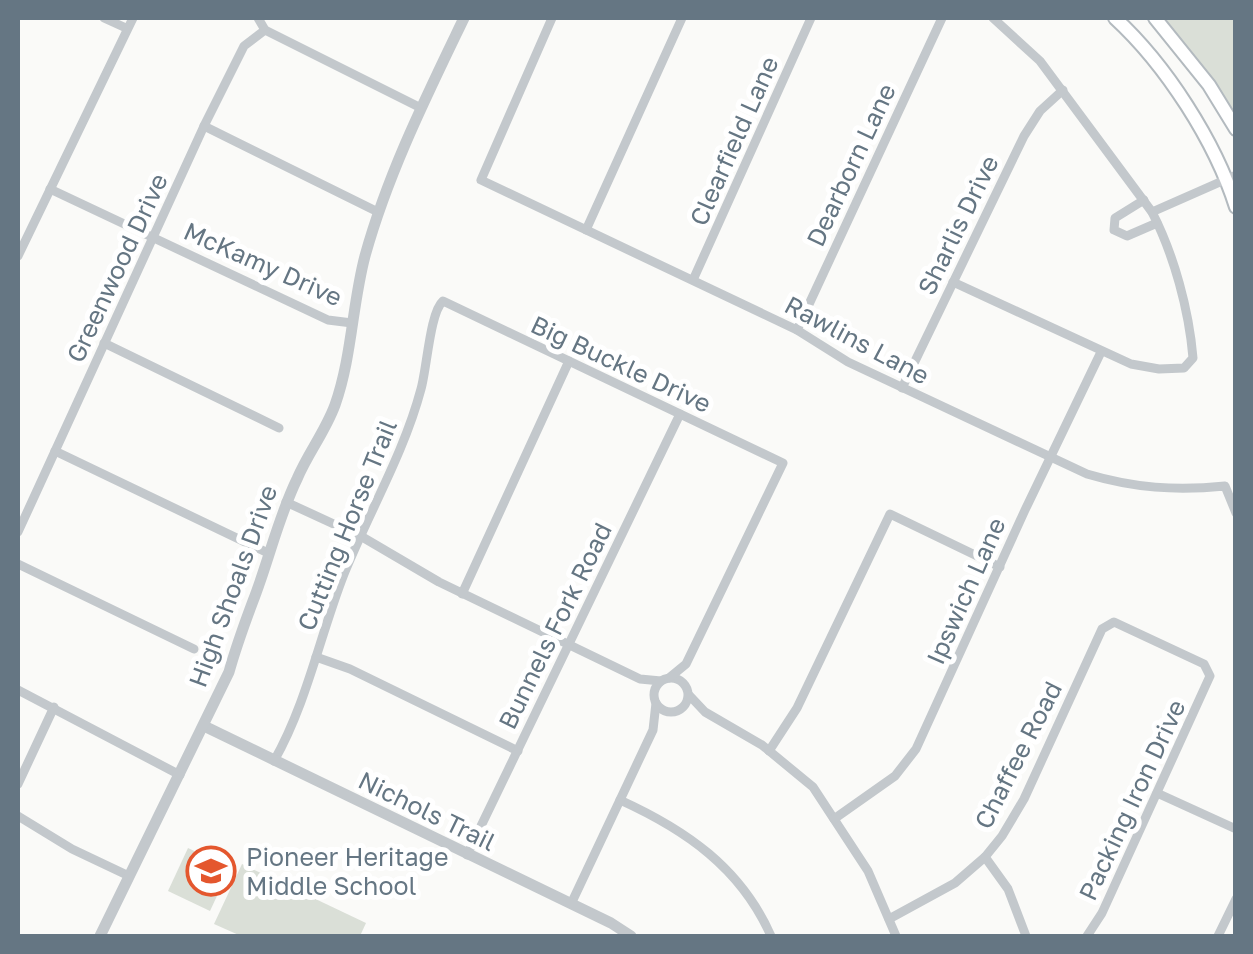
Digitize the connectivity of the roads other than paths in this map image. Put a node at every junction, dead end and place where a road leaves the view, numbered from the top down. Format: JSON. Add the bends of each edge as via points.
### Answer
{"nodes":[{"id":1,"x":104,"y":18,"type":"edge"},
{"id":2,"x":132,"y":18,"type":"edge"},
{"id":3,"x":258,"y":18,"type":"edge"},
{"id":4,"x":464,"y":18,"type":"edge"},
{"id":5,"x":550,"y":18,"type":"edge"},
{"id":6,"x":682,"y":18,"type":"edge"},
{"id":7,"x":811,"y":18,"type":"edge"},
{"id":8,"x":942,"y":18,"type":"edge"},
{"id":9,"x":993,"y":18,"type":"edge"},
{"id":10,"x":1116,"y":18,"type":"edge"},
{"id":11,"x":1154,"y":18,"type":"edge"},
{"id":12,"x":126,"y":28,"type":"junction"},
{"id":13,"x":265,"y":30,"type":"junction"},
{"id":14,"x":1064,"y":90,"type":"junction"},
{"id":15,"x":421,"y":108,"type":"junction"},
{"id":16,"x":204,"y":126,"type":"junction"},
{"id":17,"x":1236,"y":130,"type":"edge"},
{"id":18,"x":1230,"y":177,"type":"edge"},
{"id":19,"x":50,"y":188,"type":"junction"},
{"id":20,"x":1144,"y":200,"type":"junction"},
{"id":21,"x":1236,"y":207,"type":"edge"},
{"id":22,"x":378,"y":212,"type":"junction"},
{"id":23,"x":1155,"y":218,"type":"junction"},
{"id":24,"x":586,"y":230,"type":"junction"},
{"id":25,"x":154,"y":236,"type":"junction"},
{"id":26,"x":18,"y":256,"type":"edge"},
{"id":27,"x":693,"y":280,"type":"junction"},
{"id":28,"x":952,"y":282,"type":"junction"},
{"id":29,"x":444,"y":301,"type":"joint"},
{"id":30,"x":352,"y":323,"type":"junction"},
{"id":31,"x":797,"y":330,"type":"junction"},
{"id":32,"x":104,"y":344,"type":"junction"},
{"id":33,"x":1102,"y":352,"type":"junction"},
{"id":34,"x":569,"y":362,"type":"junction"},
{"id":35,"x":902,"y":388,"type":"junction"},
{"id":36,"x":680,"y":414,"type":"junction"},
{"id":37,"x":279,"y":428,"type":"dead end"},
{"id":38,"x":55,"y":451,"type":"junction"},
{"id":39,"x":1050,"y":458,"type":"junction"},
{"id":40,"x":286,"y":502,"type":"junction"},
{"id":41,"x":1236,"y":513,"type":"edge"},
{"id":42,"x":18,"y":532,"type":"edge"},
{"id":43,"x":360,"y":536,"type":"junction"},
{"id":44,"x":268,"y":553,"type":"junction"},
{"id":45,"x":18,"y":564,"type":"edge"},
{"id":46,"x":1000,"y":567,"type":"junction"},
{"id":47,"x":462,"y":594,"type":"junction"},
{"id":48,"x":1111,"y":622,"type":"joint"},
{"id":49,"x":568,"y":645,"type":"junction"},
{"id":50,"x":194,"y":649,"type":"dead end"},
{"id":51,"x":316,"y":657,"type":"junction"},
{"id":52,"x":686,"y":664,"type":"junction"},
{"id":53,"x":640,"y":679,"type":"junction"},
{"id":54,"x":665,"y":680,"type":"junction"},
{"id":55,"x":18,"y":690,"type":"edge"},
{"id":56,"x":688,"y":692,"type":"junction"},
{"id":57,"x":655,"y":699,"type":"junction"},
{"id":58,"x":54,"y":707,"type":"junction"},
{"id":59,"x":677,"y":711,"type":"junction"},
{"id":60,"x":706,"y":712,"type":"junction"},
{"id":61,"x":204,"y":726,"type":"junction"},
{"id":62,"x":653,"y":730,"type":"junction"},
{"id":63,"x":518,"y":751,"type":"junction"},
{"id":64,"x":769,"y":751,"type":"junction"},
{"id":65,"x":274,"y":761,"type":"junction"},
{"id":66,"x":180,"y":774,"type":"junction"},
{"id":67,"x":18,"y":784,"type":"edge"},
{"id":68,"x":1158,"y":792,"type":"junction"},
{"id":69,"x":620,"y":800,"type":"junction"},
{"id":70,"x":18,"y":816,"type":"edge"},
{"id":71,"x":834,"y":819,"type":"junction"},
{"id":72,"x":1236,"y":830,"type":"edge"},
{"id":73,"x":466,"y":855,"type":"junction"},
{"id":74,"x":985,"y":857,"type":"junction"},
{"id":75,"x":129,"y":876,"type":"junction"},
{"id":76,"x":1236,"y":899,"type":"edge"},
{"id":77,"x":571,"y":904,"type":"junction"},
{"id":78,"x":889,"y":919,"type":"junction"},
{"id":79,"x":100,"y":936,"type":"edge"},
{"id":80,"x":631,"y":936,"type":"edge"},
{"id":81,"x":771,"y":936,"type":"edge"},
{"id":82,"x":896,"y":936,"type":"edge"},
{"id":83,"x":1026,"y":936,"type":"edge"},
{"id":84,"x":1087,"y":936,"type":"edge"},
{"id":85,"x":1218,"y":936,"type":"edge"}],
"edges":[{"from":1,"to":12,"type":"street"},
{"from":2,"to":12,"type":"street"},
{"from":3,"to":13,"type":"street"},
{"from":4,"to":15,"type":"street","name":"High Shoals Drive"},
{"from":5,"to":24,"type":"street","name":"Rawlins Lane","via":[[481,180]]},
{"from":6,"to":24,"type":"street"},
{"from":7,"to":27,"type":"street","name":"Clearfield Lane"},
{"from":8,"to":31,"type":"street","name":"Dearborn Lane"},
{"from":9,"to":14,"type":"street"},
{"from":10,"to":18,"type":"main road","via":[[1143,45]]},
{"from":11,"to":17,"type":"main road"},
{"from":12,"to":19,"type":"street"},
{"from":13,"to":15,"type":"street"},
{"from":13,"to":16,"type":"street","name":"Greenwood Drive","via":[[244,46]]},
{"from":14,"to":20,"type":"street"},
{"from":14,"to":28,"type":"street","name":"Sharlis Drive","via":[[1024,136]]},
{"from":15,"to":22,"type":"street","name":"High Shoals Drive"},
{"from":16,"to":22,"type":"street"},
{"from":16,"to":25,"type":"street","name":"Greenwood Drive"},
{"from":18,"to":21,"type":"main road"},
{"from":18,"to":23,"type":"street"},
{"from":19,"to":25,"type":"street","name":"McKamy Drive"},
{"from":19,"to":26,"type":"street"},
{"from":20,"to":23,"type":"street"},
{"from":20,"to":23,"type":"street","via":[[1115,218],[1114,230],[1127,236]]},
{"from":22,"to":30,"type":"street","name":"High Shoals Drive"},
{"from":23,"to":33,"type":"street","via":[[1184,305],[1191,362],[1184,368],[1144,368]]},
{"from":24,"to":27,"type":"street","name":"Rawlins Lane"},
{"from":25,"to":30,"type":"street","name":"McKamy Drive","via":[[328,320]]},
{"from":25,"to":32,"type":"street","name":"Greenwood Drive"},
{"from":27,"to":31,"type":"street","name":"Rawlins Lane"},
{"from":28,"to":33,"type":"street"},
{"from":28,"to":35,"type":"street","name":"Sharlis Drive"},
{"from":29,"to":34,"type":"street","name":"Big Buckle Drive"},
{"from":29,"to":43,"type":"street","name":"Cutting Horse Trail","via":[[435,311],[412,420]]},
{"from":30,"to":40,"type":"street","name":"High Shoals Drive","via":[[335,405]]},
{"from":31,"to":35,"type":"street","name":"Rawlins Lane"},
{"from":32,"to":37,"type":"street"},
{"from":32,"to":38,"type":"street","name":"Greenwood Drive"},
{"from":33,"to":39,"type":"street","name":"Ipswich Lane"},
{"from":34,"to":36,"type":"street","name":"Big Buckle Drive"},
{"from":34,"to":47,"type":"street"},
{"from":35,"to":39,"type":"street","name":"Rawlins Lane"},
{"from":36,"to":49,"type":"street","name":"Bunnels Fork Road"},
{"from":36,"to":52,"type":"street","name":"Big Buckle Drive","via":[[783,464]]},
{"from":38,"to":42,"type":"street","name":"Greenwood Drive"},
{"from":38,"to":44,"type":"street"},
{"from":39,"to":41,"type":"street","name":"Rawlins Lane","via":[[1126,486],[1225,486]]},
{"from":39,"to":46,"type":"street","name":"Ipswich Lane"},
{"from":40,"to":43,"type":"street"},
{"from":40,"to":44,"type":"street","name":"High Shoals Drive"},
{"from":43,"to":47,"type":"street"},
{"from":43,"to":51,"type":"street","name":"Cutting Horse Trail"},
{"from":44,"to":61,"type":"street","name":"High Shoals Drive"},
{"from":45,"to":50,"type":"street"},
{"from":46,"to":64,"type":"street","via":[[890,514],[797,708]]},
{"from":46,"to":71,"type":"street","name":"Ipswich Lane","via":[[911,758]]},
{"from":47,"to":49,"type":"street"},
{"from":48,"to":68,"type":"street","name":"Packing Iron Drive","via":[[1210,670]]},
{"from":48,"to":74,"type":"street","name":"Chaffee Road","via":[[1102,628],[1017,813]]},
{"from":49,"to":53,"type":"street"},
{"from":49,"to":63,"type":"street","name":"Bunnels Fork Road"},
{"from":51,"to":63,"type":"street"},
{"from":51,"to":65,"type":"street","name":"Cutting Horse Trail"},
{"from":52,"to":54,"type":"street"},
{"from":52,"to":56,"type":"street"},
{"from":53,"to":54,"type":"street"},
{"from":53,"to":57,"type":"street"},
{"from":54,"to":56,"type":"street","via":[[680,680]]},
{"from":54,"to":57,"type":"street"},
{"from":55,"to":58,"type":"street"},
{"from":56,"to":59,"type":"street"},
{"from":56,"to":60,"type":"street"},
{"from":57,"to":59,"type":"street","via":[[664,710]]},
{"from":57,"to":62,"type":"street"},
{"from":58,"to":66,"type":"street"},
{"from":58,"to":67,"type":"street"},
{"from":59,"to":60,"type":"street"},
{"from":59,"to":62,"type":"street"},
{"from":60,"to":64,"type":"street"},
{"from":61,"to":65,"type":"street","name":"Nichols Trail"},
{"from":61,"to":66,"type":"street","name":"High Shoals Drive"},
{"from":62,"to":69,"type":"street"},
{"from":63,"to":73,"type":"street","name":"Bunnels Fork Road"},
{"from":64,"to":71,"type":"street","via":[[813,788]]},
{"from":65,"to":73,"type":"street","name":"Nichols Trail"},
{"from":66,"to":75,"type":"street","name":"High Shoals Drive"},
{"from":68,"to":72,"type":"street"},
{"from":68,"to":84,"type":"street","name":"Packing Iron Drive"},
{"from":69,"to":77,"type":"street"},
{"from":69,"to":81,"type":"street","via":[[683,832],[713,857]]},
{"from":70,"to":75,"type":"street"},
{"from":71,"to":78,"type":"street"},
{"from":73,"to":77,"type":"street","name":"Nichols Trail"},
{"from":74,"to":78,"type":"street","name":"Chaffee Road","via":[[942,892]]},
{"from":74,"to":83,"type":"street","via":[[1008,889]]},
{"from":75,"to":79,"type":"street","name":"High Shoals Drive"},
{"from":76,"to":85,"type":"street"},
{"from":77,"to":80,"type":"street","name":"Nichols Trail"},
{"from":78,"to":82,"type":"street"}]}
